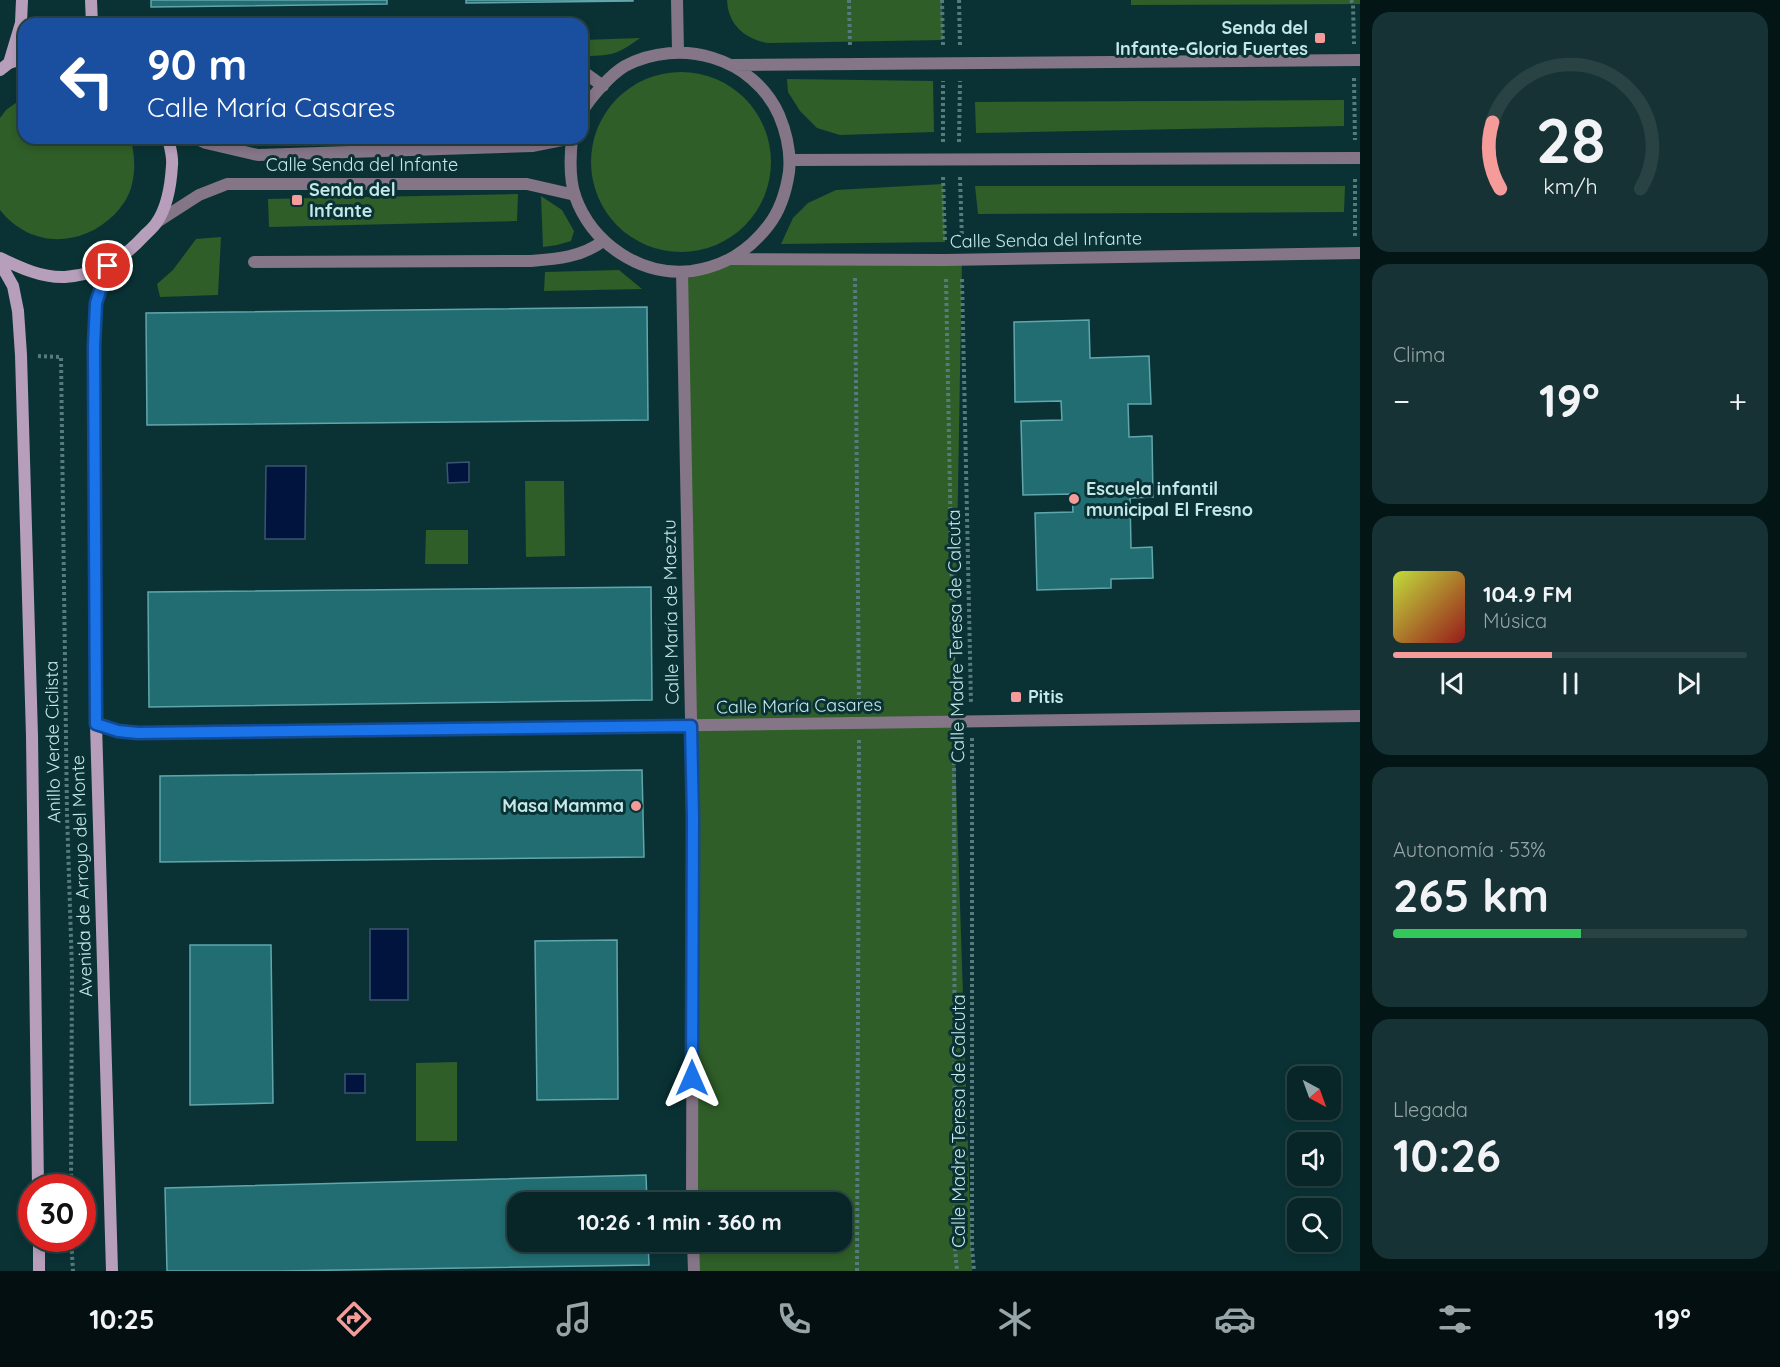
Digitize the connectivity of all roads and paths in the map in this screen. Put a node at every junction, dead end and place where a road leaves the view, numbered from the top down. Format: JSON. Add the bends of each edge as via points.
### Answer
{"nodes":[{"id":1,"x":22,"y":0,"type":"edge"},
{"id":2,"x":91,"y":0,"type":"edge"},
{"id":3,"x":678,"y":0,"type":"edge"},
{"id":4,"x":849,"y":0,"type":"edge"},
{"id":5,"x":942,"y":0,"type":"edge"},
{"id":6,"x":959,"y":0,"type":"edge"},
{"id":7,"x":1351,"y":0,"type":"edge"},
{"id":8,"x":21,"y":18,"type":"edge"},
{"id":9,"x":92,"y":18,"type":"edge"},
{"id":10,"x":18,"y":31,"type":"edge"},
{"id":11,"x":678,"y":51,"type":"junction"},
{"id":12,"x":1357,"y":60,"type":"edge"},
{"id":13,"x":960,"y":63,"type":"junction"},
{"id":14,"x":850,"y":64,"type":"junction"},
{"id":15,"x":943,"y":64,"type":"junction"},
{"id":16,"x":733,"y":65,"type":"junction"},
{"id":17,"x":5,"y":67,"type":"edge"},
{"id":18,"x":588,"y":75,"type":"edge"},
{"id":19,"x":603,"y":86,"type":"junction"},
{"id":20,"x":588,"y":105,"type":"edge"},
{"id":21,"x":169,"y":144,"type":"edge"},
{"id":22,"x":210,"y":144,"type":"edge"},
{"id":23,"x":542,"y":144,"type":"edge"},
{"id":24,"x":572,"y":144,"type":"edge"},
{"id":25,"x":1358,"y":158,"type":"edge"},
{"id":26,"x":959,"y":159,"type":"junction"},
{"id":27,"x":790,"y":160,"type":"junction"},
{"id":28,"x":942,"y":160,"type":"junction"},
{"id":29,"x":575,"y":195,"type":"junction"},
{"id":30,"x":157,"y":222,"type":"junction"},
{"id":31,"x":603,"y":241,"type":"junction"},
{"id":32,"x":1357,"y":253,"type":"edge"},
{"id":33,"x":0,"y":258,"type":"edge"},
{"id":34,"x":732,"y":259,"type":"junction"},
{"id":35,"x":855,"y":259,"type":"junction"},
{"id":36,"x":962,"y":259,"type":"junction"},
{"id":37,"x":945,"y":260,"type":"junction"},
{"id":38,"x":255,"y":261,"type":"dead end"},
{"id":39,"x":0,"y":263,"type":"edge"},
{"id":40,"x":108,"y":266,"type":"junction"},
{"id":41,"x":682,"y":272,"type":"junction"},
{"id":42,"x":21,"y":356,"type":"junction"},
{"id":43,"x":1360,"y":716,"type":"edge"},
{"id":44,"x":971,"y":720,"type":"junction"},
{"id":45,"x":954,"y":721,"type":"junction"},
{"id":46,"x":859,"y":723,"type":"junction"},
{"id":47,"x":96,"y":724,"type":"junction"},
{"id":48,"x":691,"y":726,"type":"junction"},
{"id":49,"x":38,"y":1174,"type":"edge"},
{"id":50,"x":71,"y":1174,"type":"edge"},
{"id":51,"x":692,"y":1192,"type":"edge"},
{"id":52,"x":39,"y":1252,"type":"edge"},
{"id":53,"x":72,"y":1252,"type":"edge"},
{"id":54,"x":693,"y":1252,"type":"edge"},
{"id":55,"x":39,"y":1271,"type":"edge"},
{"id":56,"x":73,"y":1271,"type":"edge"},
{"id":57,"x":112,"y":1271,"type":"edge"},
{"id":58,"x":694,"y":1271,"type":"edge"},
{"id":59,"x":857,"y":1271,"type":"edge"},
{"id":60,"x":957,"y":1271,"type":"edge"},
{"id":61,"x":974,"y":1271,"type":"edge"}],
"edges":[{"from":1,"to":8,"type":"street"},
{"from":2,"to":9,"type":"street"},
{"from":3,"to":11,"type":"street"},
{"from":4,"to":14,"type":"path"},
{"from":5,"to":15,"type":"path"},
{"from":6,"to":13,"type":"path","name":"Calle Madre Teresa de Calcuta"},
{"from":7,"to":12,"type":"path"},
{"from":10,"to":17,"type":"street"},
{"from":11,"to":16,"type":"street","via":[[707,55]]},
{"from":11,"to":19,"type":"street","via":[[650,56],[623,67]]},
{"from":12,"to":13,"type":"street"},
{"from":12,"to":25,"type":"path"},
{"from":13,"to":15,"type":"street"},
{"from":13,"to":26,"type":"path","name":"Calle Madre Teresa de Calcuta"},
{"from":14,"to":15,"type":"street"},
{"from":14,"to":16,"type":"street"},
{"from":15,"to":28,"type":"path"},
{"from":16,"to":27,"type":"street","via":[[756,82],[774,105],[786,131]]},
{"from":18,"to":19,"type":"street"},
{"from":19,"to":20,"type":"street"},
{"from":21,"to":30,"type":"street","via":[[173,163],[166,201]]},
{"from":22,"to":23,"type":"street","name":"Calle Senda del Infante","via":[[258,155]]},
{"from":24,"to":29,"type":"street","via":[[570,167]]},
{"from":25,"to":26,"type":"street"},
{"from":25,"to":32,"type":"path"},
{"from":26,"to":28,"type":"street"},
{"from":26,"to":36,"type":"path","name":"Calle Madre Teresa de Calcuta"},
{"from":27,"to":28,"type":"street"},
{"from":27,"to":34,"type":"street","via":[[787,190],[775,217],[756,241]]},
{"from":28,"to":37,"type":"path"},
{"from":29,"to":30,"type":"street","name":"Calle Senda del Infante","via":[[527,184],[227,184],[199,195]]},
{"from":29,"to":31,"type":"street","via":[[586,220]]},
{"from":30,"to":40,"type":"street","via":[[126,255]]},
{"from":31,"to":38,"type":"street","via":[[592,250],[566,258],[531,261]]},
{"from":31,"to":41,"type":"street","via":[[627,259],[653,269]]},
{"from":32,"to":36,"type":"street","name":"Calle Senda del Infante"},
{"from":33,"to":40,"type":"street","via":[[42,275],[64,277]]},
{"from":34,"to":35,"type":"street","name":"Calle Senda del Infante"},
{"from":34,"to":41,"type":"street"},
{"from":35,"to":37,"type":"street","name":"Calle Senda del Infante"},
{"from":35,"to":46,"type":"path"},
{"from":36,"to":37,"type":"street","name":"Calle Senda del Infante"},
{"from":36,"to":44,"type":"path","name":"Calle Madre Teresa de Calcuta"},
{"from":37,"to":45,"type":"path"},
{"from":39,"to":42,"type":"street","via":[[13,286]]},
{"from":40,"to":47,"type":"street","name":"Avenida de Arroyo del Monte","via":[[96,303],[94,346]]},
{"from":41,"to":48,"type":"street","name":"Calle María de Maeztu"},
{"from":42,"to":49,"type":"street","via":[[32,736]]},
{"from":42,"to":50,"type":"path","name":"Anillo Verde Ciclista","via":[[61,357],[72,970]]},
{"from":43,"to":44,"type":"street","name":"Calle María Casares"},
{"from":44,"to":45,"type":"street","name":"Calle María Casares"},
{"from":44,"to":61,"type":"path","name":"Calle Madre Teresa de Calcuta"},
{"from":45,"to":46,"type":"street","name":"Calle María Casares"},
{"from":45,"to":60,"type":"path"},
{"from":46,"to":48,"type":"street","name":"Calle María Casares"},
{"from":46,"to":59,"type":"path"},
{"from":47,"to":48,"type":"street","name":"Calle María Casares","via":[[138,733]]},
{"from":47,"to":57,"type":"street","name":"Avenida de Arroyo del Monte"},
{"from":48,"to":51,"type":"street","name":"Calle María de Maeztu"},
{"from":52,"to":55,"type":"street"},
{"from":53,"to":56,"type":"path"},
{"from":54,"to":58,"type":"street"}]}
